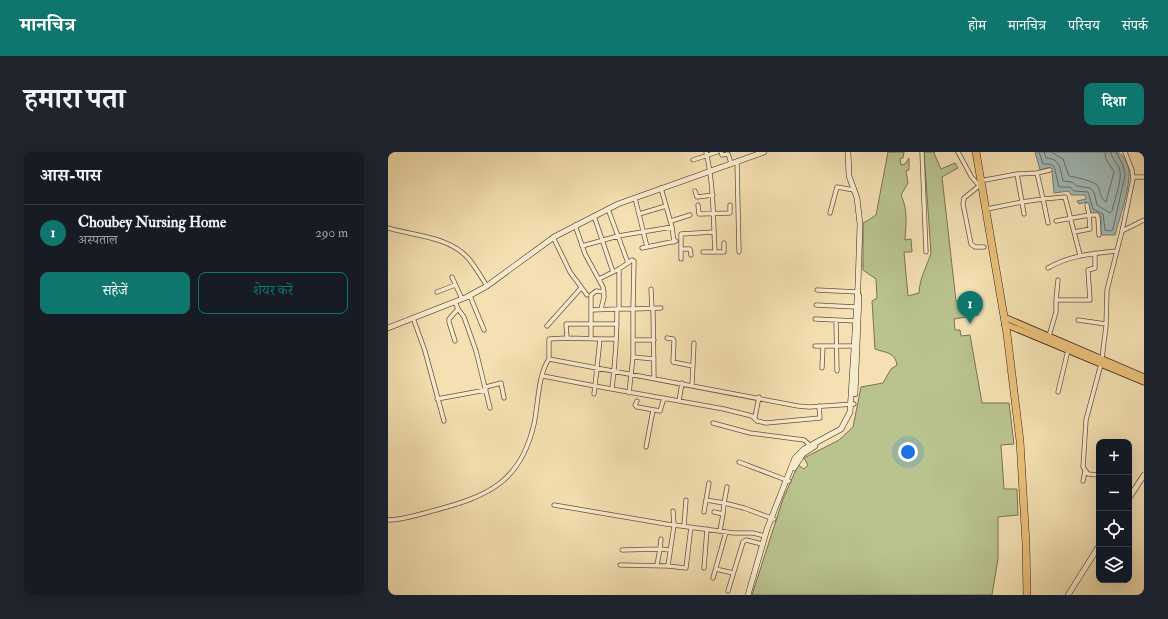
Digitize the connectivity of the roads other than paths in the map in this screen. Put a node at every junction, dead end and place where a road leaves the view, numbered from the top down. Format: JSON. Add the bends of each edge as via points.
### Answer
{"nodes":[{"id":1,"x":717,"y":152,"type":"edge"},
{"id":2,"x":721,"y":152,"type":"edge"},
{"id":3,"x":764,"y":152,"type":"edge"},
{"id":4,"x":848,"y":152,"type":"edge"},
{"id":5,"x":922,"y":152,"type":"edge"},
{"id":6,"x":958,"y":152,"type":"edge"},
{"id":7,"x":976,"y":152,"type":"edge"},
{"id":8,"x":980,"y":152,"type":"edge"},
{"id":9,"x":1125,"y":152,"type":"edge"},
{"id":10,"x":706,"y":153,"type":"edge"},
{"id":11,"x":693,"y":160,"type":"dead end"},
{"id":12,"x":734,"y":162,"type":"junction"},
{"id":13,"x":710,"y":170,"type":"junction"},
{"id":14,"x":1050,"y":170,"type":"dead end"},
{"id":15,"x":1037,"y":173,"type":"junction"},
{"id":16,"x":1017,"y":174,"type":"junction"},
{"id":17,"x":1144,"y":176,"type":"edge"},
{"id":18,"x":1133,"y":177,"type":"junction"},
{"id":19,"x":985,"y":180,"type":"junction"},
{"id":20,"x":661,"y":188,"type":"junction"},
{"id":21,"x":981,"y":188,"type":"junction"},
{"id":22,"x":854,"y":190,"type":"junction"},
{"id":23,"x":695,"y":191,"type":"dead end"},
{"id":24,"x":713,"y":195,"type":"junction"},
{"id":25,"x":635,"y":198,"type":"junction"},
{"id":26,"x":1043,"y":199,"type":"junction"},
{"id":27,"x":1022,"y":202,"type":"junction"},
{"id":28,"x":698,"y":205,"type":"dead end"},
{"id":29,"x":730,"y":205,"type":"dead end"},
{"id":30,"x":666,"y":206,"type":"junction"},
{"id":31,"x":1087,"y":206,"type":"dead end"},
{"id":32,"x":608,"y":209,"type":"junction"},
{"id":33,"x":988,"y":209,"type":"junction"},
{"id":34,"x":714,"y":213,"type":"junction"},
{"id":35,"x":830,"y":213,"type":"dead end"},
{"id":36,"x":639,"y":214,"type":"junction"},
{"id":37,"x":1024,"y":214,"type":"dead end"},
{"id":38,"x":1089,"y":215,"type":"junction"},
{"id":39,"x":594,"y":216,"type":"junction"},
{"id":40,"x":690,"y":216,"type":"dead end"},
{"id":41,"x":1071,"y":219,"type":"junction"},
{"id":42,"x":1144,"y":220,"type":"edge"},
{"id":43,"x":1056,"y":221,"type":"dead end"},
{"id":44,"x":671,"y":222,"type":"junction"},
{"id":45,"x":1048,"y":222,"type":"dead end"},
{"id":46,"x":575,"y":225,"type":"junction"},
{"id":47,"x":672,"y":227,"type":"junction"},
{"id":48,"x":388,"y":228,"type":"edge"},
{"id":49,"x":643,"y":231,"type":"junction"},
{"id":50,"x":1122,"y":231,"type":"junction"},
{"id":51,"x":714,"y":232,"type":"junction"},
{"id":52,"x":1074,"y":232,"type":"junction"},
{"id":53,"x":1099,"y":235,"type":"dead end"},
{"id":54,"x":618,"y":236,"type":"junction"},
{"id":55,"x":553,"y":237,"type":"junction"},
{"id":56,"x":602,"y":240,"type":"junction"},
{"id":57,"x":681,"y":240,"type":"junction"},
{"id":58,"x":674,"y":242,"type":"junction"},
{"id":59,"x":724,"y":243,"type":"dead end"},
{"id":60,"x":582,"y":246,"type":"junction"},
{"id":61,"x":647,"y":247,"type":"junction"},
{"id":62,"x":984,"y":247,"type":"dead end"},
{"id":63,"x":642,"y":248,"type":"dead end"},
{"id":64,"x":681,"y":249,"type":"junction"},
{"id":65,"x":1116,"y":251,"type":"junction"},
{"id":66,"x":703,"y":252,"type":"dead end"},
{"id":67,"x":714,"y":252,"type":"junction"},
{"id":68,"x":739,"y":252,"type":"dead end"},
{"id":69,"x":926,"y":252,"type":"dead end"},
{"id":70,"x":1095,"y":253,"type":"junction"},
{"id":71,"x":1080,"y":255,"type":"junction"},
{"id":72,"x":691,"y":256,"type":"dead end"},
{"id":73,"x":681,"y":259,"type":"dead end"},
{"id":74,"x":628,"y":263,"type":"junction"},
{"id":75,"x":1048,"y":268,"type":"dead end"},
{"id":76,"x":619,"y":269,"type":"junction"},
{"id":77,"x":613,"y":272,"type":"junction"},
{"id":78,"x":452,"y":277,"type":"dead end"},
{"id":79,"x":599,"y":279,"type":"junction"},
{"id":80,"x":1058,"y":280,"type":"dead end"},
{"id":81,"x":455,"y":285,"type":"junction"},
{"id":82,"x":487,"y":286,"type":"junction"},
{"id":83,"x":581,"y":288,"type":"junction"},
{"id":84,"x":651,"y":289,"type":"dead end"},
{"id":85,"x":817,"y":290,"type":"dead end"},
{"id":86,"x":437,"y":292,"type":"dead end"},
{"id":87,"x":604,"y":292,"type":"junction"},
{"id":88,"x":858,"y":292,"type":"junction"},
{"id":89,"x":587,"y":295,"type":"dead end"},
{"id":90,"x":470,"y":296,"type":"junction"},
{"id":91,"x":462,"y":300,"type":"junction"},
{"id":92,"x":1056,"y":300,"type":"junction"},
{"id":93,"x":455,"y":302,"type":"junction"},
{"id":94,"x":816,"y":305,"type":"dead end"},
{"id":95,"x":856,"y":307,"type":"junction"},
{"id":96,"x":661,"y":308,"type":"dead end"},
{"id":97,"x":458,"y":309,"type":"junction"},
{"id":98,"x":601,"y":309,"type":"junction"},
{"id":99,"x":618,"y":309,"type":"junction"},
{"id":100,"x":634,"y":309,"type":"junction"},
{"id":101,"x":652,"y":309,"type":"junction"},
{"id":102,"x":591,"y":310,"type":"junction"},
{"id":103,"x":413,"y":318,"type":"junction"},
{"id":104,"x":815,"y":319,"type":"dead end"},
{"id":105,"x":836,"y":320,"type":"junction"},
{"id":106,"x":856,"y":320,"type":"junction"},
{"id":107,"x":1078,"y":320,"type":"dead end"},
{"id":108,"x":1006,"y":321,"type":"junction"},
{"id":109,"x":591,"y":324,"type":"junction"},
{"id":110,"x":617,"y":324,"type":"junction"},
{"id":111,"x":1106,"y":324,"type":"junction"},
{"id":112,"x":547,"y":326,"type":"dead end"},
{"id":113,"x":388,"y":328,"type":"edge"},
{"id":114,"x":484,"y":330,"type":"dead end"},
{"id":115,"x":1049,"y":336,"type":"junction"},
{"id":116,"x":567,"y":338,"type":"junction"},
{"id":117,"x":591,"y":338,"type":"junction"},
{"id":118,"x":667,"y":338,"type":"dead end"},
{"id":119,"x":600,"y":339,"type":"junction"},
{"id":120,"x":616,"y":339,"type":"junction"},
{"id":121,"x":634,"y":340,"type":"junction"},
{"id":122,"x":654,"y":340,"type":"junction"},
{"id":123,"x":455,"y":342,"type":"dead end"},
{"id":124,"x":694,"y":343,"type":"dead end"},
{"id":125,"x":837,"y":345,"type":"junction"},
{"id":126,"x":815,"y":346,"type":"dead end"},
{"id":127,"x":823,"y":346,"type":"junction"},
{"id":128,"x":855,"y":346,"type":"junction"},
{"id":129,"x":1068,"y":350,"type":"junction"},
{"id":130,"x":633,"y":357,"type":"junction"},
{"id":131,"x":549,"y":359,"type":"junction"},
{"id":132,"x":654,"y":359,"type":"junction"},
{"id":133,"x":1101,"y":361,"type":"junction"},
{"id":134,"x":693,"y":366,"type":"junction"},
{"id":135,"x":597,"y":368,"type":"junction"},
{"id":136,"x":822,"y":368,"type":"dead end"},
{"id":137,"x":614,"y":371,"type":"junction"},
{"id":138,"x":837,"y":371,"type":"dead end"},
{"id":139,"x":631,"y":374,"type":"junction"},
{"id":140,"x":543,"y":376,"type":"junction"},
{"id":141,"x":1144,"y":377,"type":"edge"},
{"id":142,"x":654,"y":378,"type":"junction"},
{"id":143,"x":1144,"y":382,"type":"edge"},
{"id":144,"x":682,"y":383,"type":"junction"},
{"id":145,"x":692,"y":385,"type":"junction"},
{"id":146,"x":595,"y":386,"type":"junction"},
{"id":147,"x":486,"y":389,"type":"junction"},
{"id":148,"x":612,"y":389,"type":"junction"},
{"id":149,"x":1058,"y":392,"type":"dead end"},
{"id":150,"x":629,"y":393,"type":"junction"},
{"id":151,"x":594,"y":394,"type":"dead end"},
{"id":152,"x":504,"y":398,"type":"dead end"},
{"id":153,"x":664,"y":398,"type":"junction"},
{"id":154,"x":759,"y":398,"type":"junction"},
{"id":155,"x":438,"y":399,"type":"junction"},
{"id":156,"x":636,"y":401,"type":"dead end"},
{"id":157,"x":679,"y":401,"type":"junction"},
{"id":158,"x":853,"y":404,"type":"junction"},
{"id":159,"x":819,"y":406,"type":"junction"},
{"id":160,"x":490,"y":408,"type":"dead end"},
{"id":161,"x":653,"y":410,"type":"junction"},
{"id":162,"x":755,"y":417,"type":"junction"},
{"id":163,"x":444,"y":421,"type":"dead end"},
{"id":164,"x":713,"y":423,"type":"dead end"},
{"id":165,"x":811,"y":446,"type":"junction"},
{"id":166,"x":646,"y":448,"type":"dead end"},
{"id":167,"x":739,"y":462,"type":"dead end"},
{"id":168,"x":1085,"y":470,"type":"junction"},
{"id":169,"x":1096,"y":475,"type":"edge"},
{"id":170,"x":1144,"y":475,"type":"edge"},
{"id":171,"x":787,"y":480,"type":"junction"},
{"id":172,"x":1083,"y":481,"type":"dead end"},
{"id":173,"x":709,"y":482,"type":"dead end"},
{"id":174,"x":727,"y":487,"type":"dead end"},
{"id":175,"x":1132,"y":492,"type":"edge"},
{"id":176,"x":686,"y":500,"type":"dead end"},
{"id":177,"x":706,"y":500,"type":"junction"},
{"id":178,"x":724,"y":503,"type":"junction"},
{"id":179,"x":554,"y":505,"type":"dead end"},
{"id":180,"x":673,"y":511,"type":"dead end"},
{"id":181,"x":704,"y":512,"type":"dead end"},
{"id":182,"x":714,"y":512,"type":"dead end"},
{"id":183,"x":723,"y":514,"type":"junction"},
{"id":184,"x":773,"y":518,"type":"junction"},
{"id":185,"x":388,"y":520,"type":"edge"},
{"id":186,"x":674,"y":525,"type":"junction"},
{"id":187,"x":684,"y":526,"type":"junction"},
{"id":188,"x":691,"y":527,"type":"junction"},
{"id":189,"x":707,"y":529,"type":"junction"},
{"id":190,"x":720,"y":531,"type":"junction"},
{"id":191,"x":726,"y":532,"type":"junction"},
{"id":192,"x":766,"y":534,"type":"junction"},
{"id":193,"x":661,"y":539,"type":"dead end"},
{"id":194,"x":762,"y":544,"type":"junction"},
{"id":195,"x":1098,"y":547,"type":"edge"},
{"id":196,"x":660,"y":549,"type":"junction"},
{"id":197,"x":622,"y":550,"type":"dead end"},
{"id":198,"x":670,"y":550,"type":"junction"},
{"id":199,"x":620,"y":565,"type":"dead end"},
{"id":200,"x":657,"y":565,"type":"junction"},
{"id":201,"x":668,"y":566,"type":"junction"},
{"id":202,"x":704,"y":568,"type":"dead end"},
{"id":203,"x":716,"y":569,"type":"junction"},
{"id":204,"x":733,"y":572,"type":"junction"},
{"id":205,"x":713,"y":578,"type":"dead end"},
{"id":206,"x":728,"y":591,"type":"dead end"},
{"id":207,"x":748,"y":595,"type":"edge"},
{"id":208,"x":1027,"y":595,"type":"edge"},
{"id":209,"x":1068,"y":595,"type":"edge"}],
"edges":[{"from":1,"to":10,"type":"street"},
{"from":2,"to":12,"type":"street","via":[[728,154]]},
{"from":3,"to":12,"type":"street"},
{"from":4,"to":22,"type":"street","via":[[849,176]]},
{"from":5,"to":69,"type":"street"},
{"from":6,"to":21,"type":"street"},
{"from":7,"to":21,"type":"highway"},
{"from":8,"to":19,"type":"highway"},
{"from":9,"to":18,"type":"street"},
{"from":10,"to":11,"type":"street"},
{"from":10,"to":13,"type":"street"},
{"from":12,"to":13,"type":"street"},
{"from":12,"to":68,"type":"street"},
{"from":13,"to":20,"type":"street"},
{"from":13,"to":24,"type":"street"},
{"from":14,"to":15,"type":"street"},
{"from":15,"to":16,"type":"street"},
{"from":15,"to":26,"type":"street"},
{"from":16,"to":19,"type":"street"},
{"from":16,"to":27,"type":"street"},
{"from":17,"to":18,"type":"street"},
{"from":18,"to":50,"type":"street"},
{"from":19,"to":33,"type":"highway"},
{"from":20,"to":25,"type":"street"},
{"from":20,"to":30,"type":"street"},
{"from":21,"to":33,"type":"highway"},
{"from":21,"to":62,"type":"street","via":[[966,195],[963,204],[971,244],[975,248]]},
{"from":22,"to":35,"type":"street","via":[[837,187]]},
{"from":22,"to":88,"type":"street","via":[[860,224]]},
{"from":23,"to":24,"type":"street","via":[[696,197]]},
{"from":24,"to":34,"type":"street"},
{"from":25,"to":32,"type":"street"},
{"from":25,"to":36,"type":"street"},
{"from":26,"to":27,"type":"street"},
{"from":26,"to":41,"type":"street","via":[[1064,196]]},
{"from":26,"to":45,"type":"street"},
{"from":27,"to":33,"type":"street"},
{"from":27,"to":37,"type":"street"},
{"from":28,"to":34,"type":"street","via":[[699,214]]},
{"from":29,"to":34,"type":"street","via":[[730,213]]},
{"from":30,"to":36,"type":"street"},
{"from":30,"to":44,"type":"street"},
{"from":31,"to":38,"type":"street"},
{"from":32,"to":39,"type":"street"},
{"from":32,"to":54,"type":"street"},
{"from":33,"to":108,"type":"highway"},
{"from":34,"to":51,"type":"street"},
{"from":36,"to":49,"type":"street"},
{"from":38,"to":41,"type":"street"},
{"from":38,"to":52,"type":"street","via":[[1090,229]]},
{"from":38,"to":53,"type":"street","via":[[1098,216]]},
{"from":39,"to":46,"type":"street"},
{"from":39,"to":56,"type":"street"},
{"from":40,"to":44,"type":"street"},
{"from":41,"to":43,"type":"street"},
{"from":41,"to":52,"type":"street"},
{"from":42,"to":50,"type":"street"},
{"from":44,"to":47,"type":"street"},
{"from":46,"to":55,"type":"street"},
{"from":46,"to":60,"type":"street"},
{"from":47,"to":49,"type":"street"},
{"from":47,"to":58,"type":"street"},
{"from":48,"to":82,"type":"street","via":[[438,239],[457,250],[469,258]]},
{"from":49,"to":54,"type":"street"},
{"from":49,"to":61,"type":"street"},
{"from":50,"to":65,"type":"street"},
{"from":51,"to":57,"type":"street","via":[[681,234]]},
{"from":51,"to":67,"type":"street"},
{"from":52,"to":71,"type":"street"},
{"from":54,"to":56,"type":"street"},
{"from":54,"to":74,"type":"street"},
{"from":55,"to":82,"type":"street"},
{"from":55,"to":83,"type":"street"},
{"from":56,"to":60,"type":"street"},
{"from":56,"to":77,"type":"street"},
{"from":57,"to":58,"type":"street"},
{"from":57,"to":64,"type":"street"},
{"from":58,"to":61,"type":"street"},
{"from":59,"to":67,"type":"street","via":[[724,252]]},
{"from":60,"to":79,"type":"street"},
{"from":61,"to":63,"type":"street"},
{"from":64,"to":72,"type":"street","via":[[690,249]]},
{"from":64,"to":73,"type":"street"},
{"from":65,"to":70,"type":"street"},
{"from":65,"to":111,"type":"street","via":[[1107,290]]},
{"from":66,"to":67,"type":"street"},
{"from":70,"to":71,"type":"street"},
{"from":70,"to":92,"type":"street","via":[[1095,268],[1088,270],[1090,300]]},
{"from":71,"to":75,"type":"street"},
{"from":74,"to":76,"type":"street"},
{"from":74,"to":100,"type":"street","via":[[632,260],[634,264]]},
{"from":76,"to":77,"type":"street"},
{"from":76,"to":99,"type":"street"},
{"from":77,"to":79,"type":"street"},
{"from":78,"to":81,"type":"street"},
{"from":79,"to":87,"type":"street"},
{"from":80,"to":92,"type":"street"},
{"from":81,"to":86,"type":"street"},
{"from":81,"to":91,"type":"street"},
{"from":82,"to":90,"type":"street"},
{"from":83,"to":89,"type":"street"},
{"from":83,"to":112,"type":"street"},
{"from":84,"to":101,"type":"street"},
{"from":85,"to":88,"type":"street"},
{"from":87,"to":98,"type":"street"},
{"from":87,"to":102,"type":"street","via":[[596,291],[591,295]]},
{"from":88,"to":95,"type":"street"},
{"from":88,"to":158,"type":"street","via":[[859,329]]},
{"from":90,"to":91,"type":"street"},
{"from":90,"to":114,"type":"street"},
{"from":91,"to":93,"type":"street"},
{"from":92,"to":115,"type":"street","via":[[1056,312]]},
{"from":93,"to":97,"type":"street"},
{"from":93,"to":103,"type":"street"},
{"from":94,"to":95,"type":"street"},
{"from":95,"to":106,"type":"street"},
{"from":96,"to":101,"type":"street"},
{"from":97,"to":123,"type":"street","via":[[449,319]]},
{"from":97,"to":147,"type":"street","via":[[464,317],[476,351]]},
{"from":98,"to":99,"type":"street"},
{"from":98,"to":102,"type":"street"},
{"from":99,"to":100,"type":"street"},
{"from":99,"to":110,"type":"street"},
{"from":100,"to":101,"type":"street"},
{"from":100,"to":121,"type":"street"},
{"from":101,"to":122,"type":"street"},
{"from":102,"to":109,"type":"street"},
{"from":103,"to":113,"type":"street"},
{"from":103,"to":155,"type":"street"},
{"from":104,"to":105,"type":"street"},
{"from":105,"to":106,"type":"street"},
{"from":105,"to":125,"type":"street"},
{"from":106,"to":128,"type":"street"},
{"from":107,"to":111,"type":"street"},
{"from":108,"to":115,"type":"main road"},
{"from":108,"to":129,"type":"main road"},
{"from":108,"to":208,"type":"highway","via":[[1020,441]]},
{"from":109,"to":110,"type":"street"},
{"from":109,"to":116,"type":"street","via":[[566,324]]},
{"from":109,"to":117,"type":"street"},
{"from":110,"to":120,"type":"street"},
{"from":111,"to":133,"type":"street"},
{"from":115,"to":133,"type":"main road"},
{"from":116,"to":117,"type":"street"},
{"from":116,"to":131,"type":"street","via":[[549,340]]},
{"from":117,"to":119,"type":"street"},
{"from":118,"to":134,"type":"street","via":[[674,341],[673,362]]},
{"from":119,"to":120,"type":"street"},
{"from":119,"to":135,"type":"street"},
{"from":120,"to":137,"type":"street"},
{"from":121,"to":122,"type":"street"},
{"from":121,"to":130,"type":"street"},
{"from":122,"to":132,"type":"street"},
{"from":124,"to":134,"type":"street"},
{"from":125,"to":127,"type":"street"},
{"from":125,"to":128,"type":"street"},
{"from":125,"to":138,"type":"street"},
{"from":126,"to":127,"type":"street"},
{"from":127,"to":136,"type":"street"},
{"from":128,"to":158,"type":"street"},
{"from":129,"to":133,"type":"main road"},
{"from":129,"to":149,"type":"street"},
{"from":130,"to":132,"type":"street"},
{"from":130,"to":139,"type":"street"},
{"from":131,"to":135,"type":"street"},
{"from":131,"to":140,"type":"street"},
{"from":132,"to":142,"type":"street"},
{"from":133,"to":141,"type":"main road"},
{"from":133,"to":143,"type":"main road"},
{"from":133,"to":168,"type":"street","via":[[1086,420]]},
{"from":134,"to":145,"type":"street"},
{"from":135,"to":137,"type":"street"},
{"from":135,"to":146,"type":"street"},
{"from":137,"to":139,"type":"street"},
{"from":137,"to":148,"type":"street"},
{"from":139,"to":142,"type":"street"},
{"from":139,"to":150,"type":"street"},
{"from":140,"to":146,"type":"street"},
{"from":140,"to":185,"type":"street","via":[[534,424],[524,454],[518,466],[502,484],[461,504],[407,518]]},
{"from":142,"to":144,"type":"street"},
{"from":144,"to":145,"type":"street"},
{"from":144,"to":157,"type":"street"},
{"from":145,"to":154,"type":"street"},
{"from":146,"to":148,"type":"street"},
{"from":146,"to":151,"type":"street"},
{"from":147,"to":152,"type":"street","via":[[501,383]]},
{"from":147,"to":155,"type":"street"},
{"from":147,"to":160,"type":"street"},
{"from":148,"to":150,"type":"street"},
{"from":150,"to":153,"type":"street"},
{"from":153,"to":157,"type":"street"},
{"from":153,"to":161,"type":"street","via":[[661,411]]},
{"from":154,"to":159,"type":"street","via":[[798,406]]},
{"from":154,"to":162,"type":"street"},
{"from":155,"to":163,"type":"street"},
{"from":156,"to":161,"type":"street","via":[[637,407]]},
{"from":157,"to":162,"type":"street"},
{"from":158,"to":159,"type":"street"},
{"from":158,"to":165,"type":"street","via":[[849,423],[844,429]]},
{"from":159,"to":162,"type":"street","via":[[820,418],[766,423],[757,421]]},
{"from":161,"to":166,"type":"street"},
{"from":164,"to":165,"type":"street","via":[[750,433],[804,440]]},
{"from":165,"to":171,"type":"street"},
{"from":167,"to":171,"type":"street"},
{"from":168,"to":169,"type":"street","via":[[1088,474]]},
{"from":168,"to":172,"type":"street"},
{"from":170,"to":175,"type":"street"},
{"from":171,"to":184,"type":"street"},
{"from":173,"to":177,"type":"street"},
{"from":174,"to":178,"type":"street"},
{"from":176,"to":187,"type":"street"},
{"from":177,"to":178,"type":"street"},
{"from":177,"to":181,"type":"street"},
{"from":178,"to":183,"type":"street"},
{"from":178,"to":184,"type":"street"},
{"from":179,"to":186,"type":"street"},
{"from":180,"to":186,"type":"street"},
{"from":182,"to":183,"type":"street"},
{"from":183,"to":190,"type":"street"},
{"from":184,"to":192,"type":"street"},
{"from":186,"to":187,"type":"street"},
{"from":186,"to":198,"type":"street"},
{"from":187,"to":188,"type":"street"},
{"from":188,"to":189,"type":"street"},
{"from":188,"to":201,"type":"street","via":[[686,568]]},
{"from":189,"to":190,"type":"street"},
{"from":189,"to":202,"type":"street"},
{"from":190,"to":191,"type":"street"},
{"from":191,"to":192,"type":"street"},
{"from":191,"to":203,"type":"street"},
{"from":192,"to":194,"type":"street"},
{"from":193,"to":196,"type":"street"},
{"from":194,"to":204,"type":"street","via":[[744,540]]},
{"from":194,"to":207,"type":"street"},
{"from":195,"to":209,"type":"street"},
{"from":196,"to":197,"type":"street"},
{"from":196,"to":198,"type":"street"},
{"from":196,"to":200,"type":"street"},
{"from":198,"to":201,"type":"street"},
{"from":199,"to":200,"type":"street"},
{"from":200,"to":201,"type":"street"},
{"from":203,"to":204,"type":"street"},
{"from":203,"to":205,"type":"street"},
{"from":204,"to":206,"type":"street"}]}
